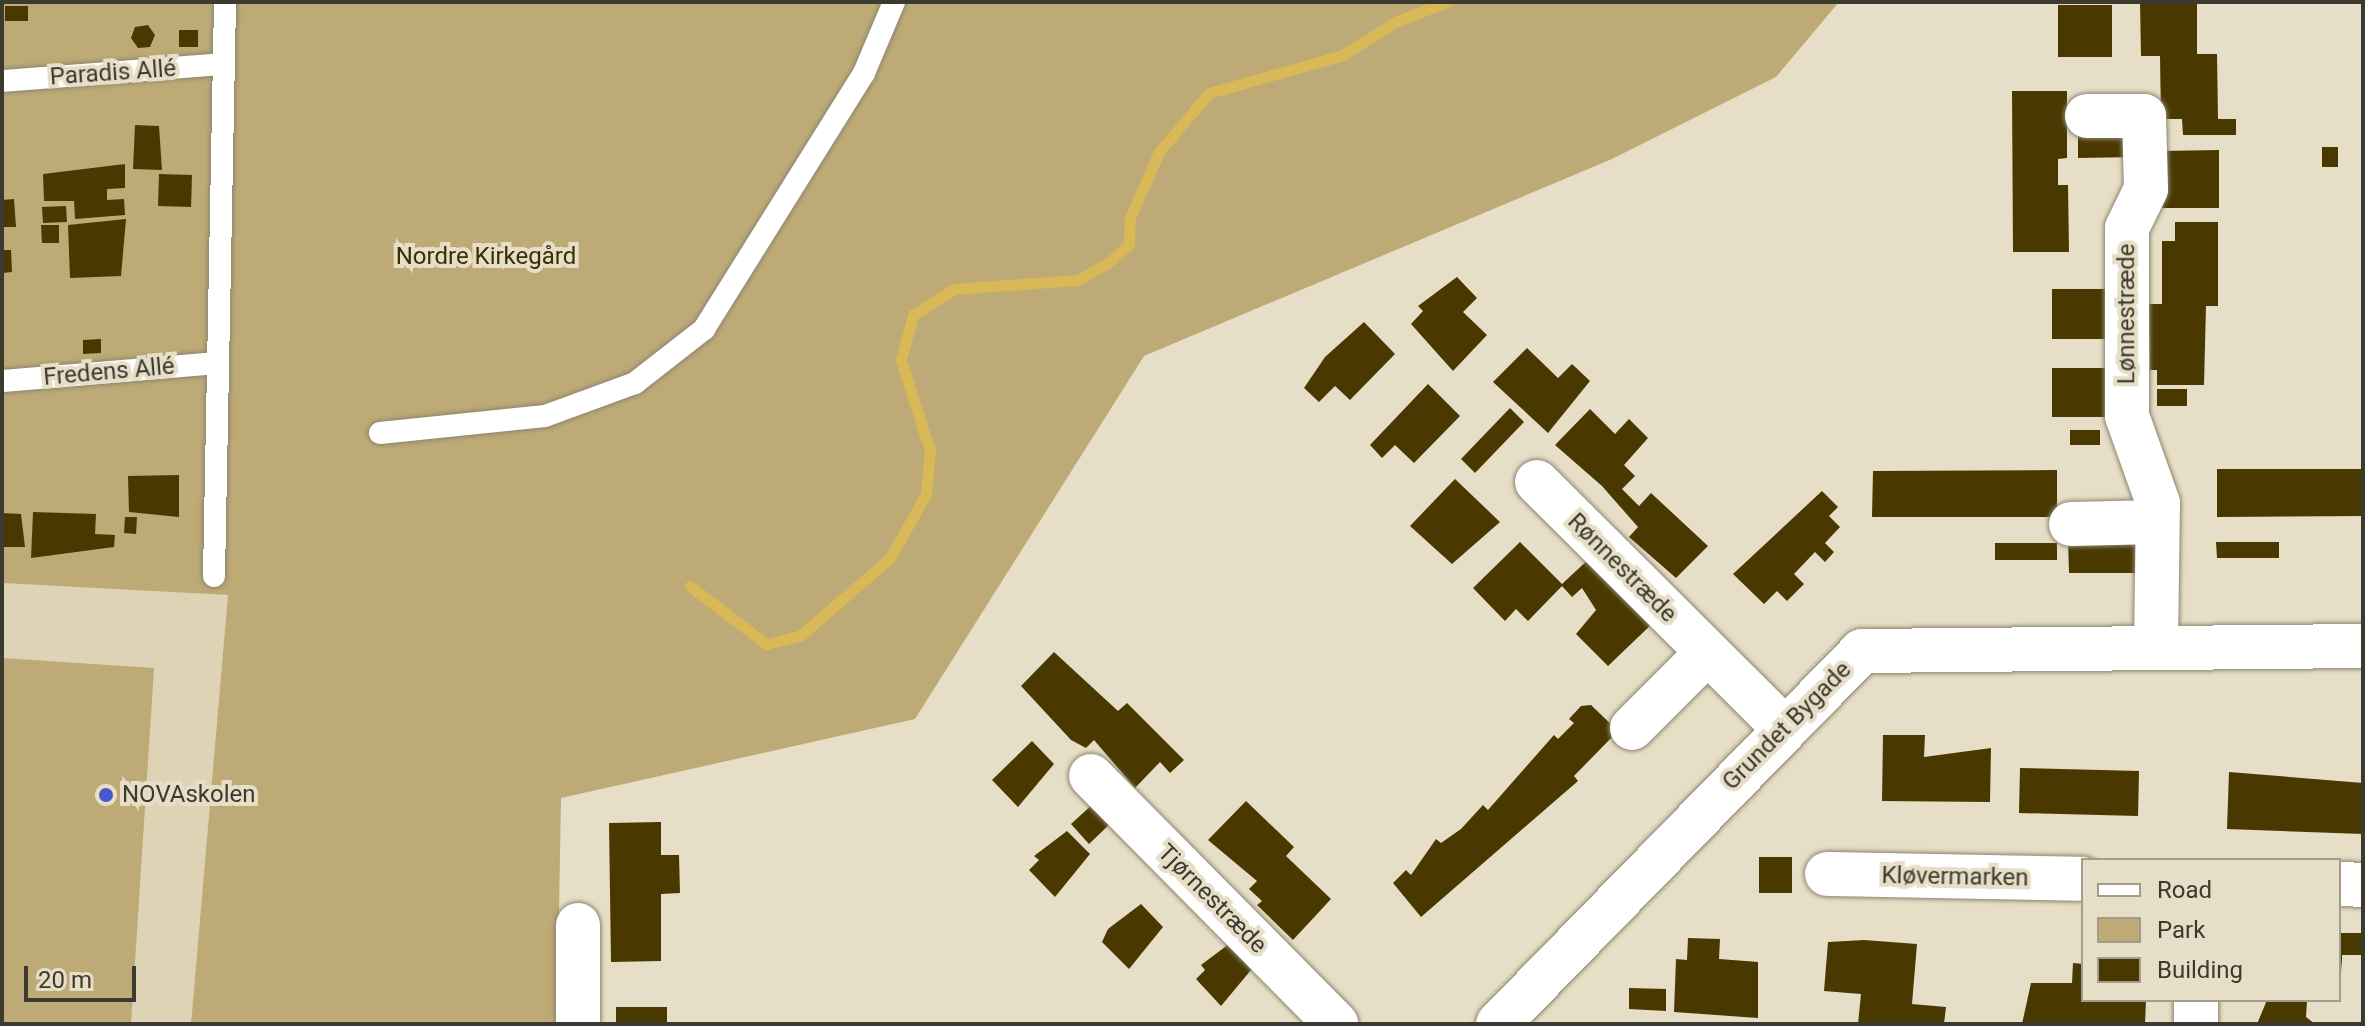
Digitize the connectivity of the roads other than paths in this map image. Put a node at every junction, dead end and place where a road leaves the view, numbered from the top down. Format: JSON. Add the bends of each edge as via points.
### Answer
{"nodes":[{"id":1,"x":225,"y":2,"type":"edge"},
{"id":2,"x":894,"y":2,"type":"edge"},
{"id":3,"x":223,"y":64,"type":"junction"},
{"id":4,"x":2,"y":81,"type":"edge"},
{"id":5,"x":2087,"y":116,"type":"dead end"},
{"id":6,"x":215,"y":363,"type":"junction"},
{"id":7,"x":2,"y":381,"type":"edge"},
{"id":8,"x":380,"y":433,"type":"dead end"},
{"id":9,"x":1537,"y":482,"type":"dead end"},
{"id":10,"x":2157,"y":522,"type":"junction"},
{"id":11,"x":2071,"y":524,"type":"dead end"},
{"id":12,"x":214,"y":576,"type":"dead end"},
{"id":13,"x":2363,"y":646,"type":"edge"},
{"id":14,"x":2156,"y":648,"type":"junction"},
{"id":15,"x":1707,"y":653,"type":"junction"},
{"id":16,"x":1632,"y":728,"type":"dead end"},
{"id":17,"x":1784,"y":728,"type":"junction"},
{"id":18,"x":1091,"y":776,"type":"dead end"},
{"id":19,"x":1827,"y":874,"type":"dead end"},
{"id":20,"x":2081,"y":879,"type":"edge"},
{"id":21,"x":2341,"y":884,"type":"edge"},
{"id":22,"x":2363,"y":885,"type":"edge"},
{"id":23,"x":578,"y":925,"type":"dead end"},
{"id":24,"x":2196,"y":1002,"type":"edge"},
{"id":25,"x":1333,"y":1023,"type":"edge"},
{"id":26,"x":578,"y":1024,"type":"edge"},
{"id":27,"x":1498,"y":1024,"type":"edge"},
{"id":28,"x":2196,"y":1024,"type":"edge"}],
"edges":[{"from":1,"to":3,"type":"lane"},
{"from":2,"to":8,"type":"lane","via":[[864,73],[704,329],[635,383],[545,416]]},
{"from":3,"to":4,"type":"lane","name":"Paradis Allé"},
{"from":3,"to":6,"type":"lane"},
{"from":5,"to":10,"type":"street","name":"Lønnestræde","via":[[2144,116],[2146,189],[2127,228],[2127,416],[2158,503]]},
{"from":6,"to":7,"type":"lane","name":"Fredens Allé"},
{"from":6,"to":12,"type":"lane"},
{"from":9,"to":15,"type":"street","name":"Rønnestræde"},
{"from":10,"to":11,"type":"street"},
{"from":10,"to":14,"type":"street","name":"Lønnestræde"},
{"from":13,"to":14,"type":"street","name":"Grundet Bygade"},
{"from":14,"to":17,"type":"street","name":"Grundet Bygade","via":[[1862,651]]},
{"from":15,"to":16,"type":"street"},
{"from":15,"to":17,"type":"street","name":"Rønnestræde"},
{"from":17,"to":27,"type":"street","name":"Grundet Bygade"},
{"from":18,"to":25,"type":"street","name":"Tjørnestræde"},
{"from":19,"to":20,"type":"street","name":"Kløvermarken"},
{"from":21,"to":22,"type":"street"},
{"from":23,"to":26,"type":"street"},
{"from":24,"to":28,"type":"street"}]}
